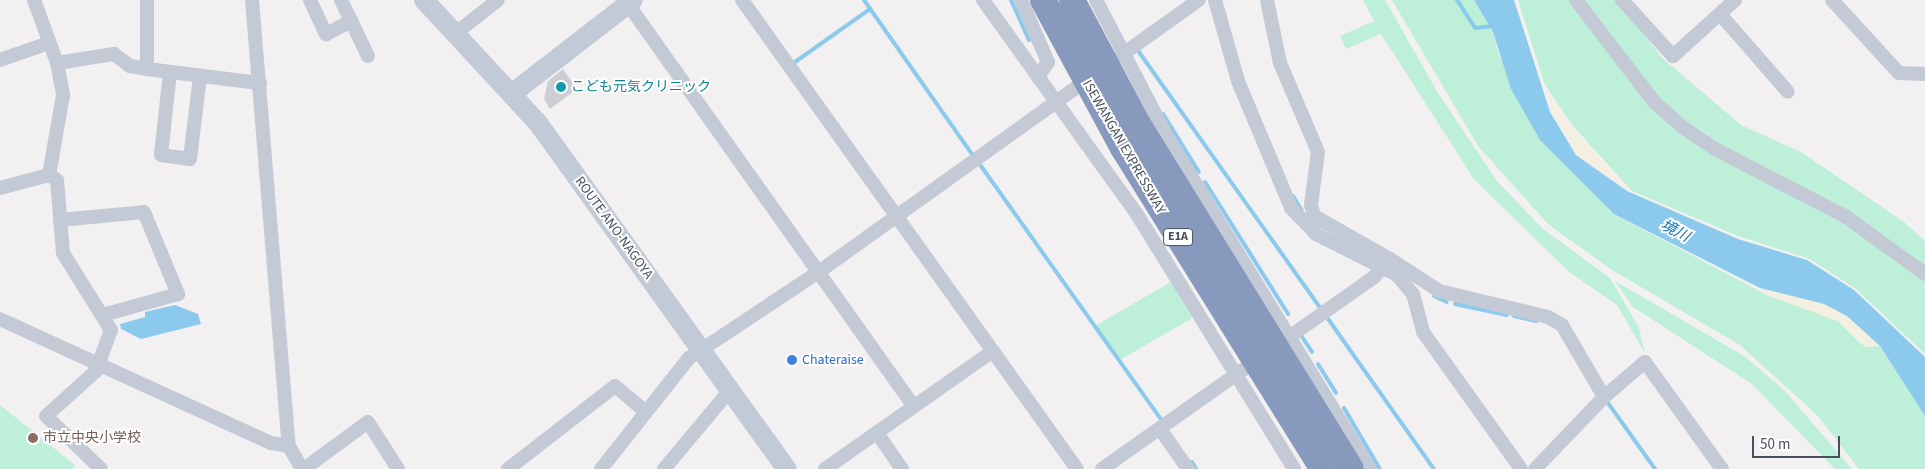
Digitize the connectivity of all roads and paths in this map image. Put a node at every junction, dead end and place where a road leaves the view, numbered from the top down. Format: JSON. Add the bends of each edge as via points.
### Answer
{"nodes":[{"id":1,"x":34,"y":0,"type":"edge"},
{"id":2,"x":147,"y":0,"type":"edge"},
{"id":3,"x":252,"y":0,"type":"edge"},
{"id":4,"x":310,"y":0,"type":"edge"},
{"id":5,"x":341,"y":0,"type":"edge"},
{"id":6,"x":424,"y":0,"type":"edge"},
{"id":7,"x":498,"y":0,"type":"edge"},
{"id":8,"x":742,"y":0,"type":"edge"},
{"id":9,"x":983,"y":0,"type":"edge"},
{"id":10,"x":1021,"y":0,"type":"edge"},
{"id":11,"x":1043,"y":0,"type":"edge"},
{"id":12,"x":1072,"y":0,"type":"edge"},
{"id":13,"x":1096,"y":0,"type":"edge"},
{"id":14,"x":1199,"y":0,"type":"edge"},
{"id":15,"x":1215,"y":0,"type":"edge"},
{"id":16,"x":1267,"y":0,"type":"edge"},
{"id":17,"x":1576,"y":0,"type":"edge"},
{"id":18,"x":1622,"y":0,"type":"edge"},
{"id":19,"x":1735,"y":0,"type":"edge"},
{"id":20,"x":1832,"y":0,"type":"edge"},
{"id":21,"x":629,"y":2,"type":"edge"},
{"id":22,"x":1720,"y":14,"type":"junction"},
{"id":23,"x":352,"y":21,"type":"junction"},
{"id":24,"x":456,"y":33,"type":"junction"},
{"id":25,"x":49,"y":43,"type":"junction"},
{"id":26,"x":1122,"y":55,"type":"junction"},
{"id":27,"x":368,"y":56,"type":"dead end"},
{"id":28,"x":0,"y":60,"type":"edge"},
{"id":29,"x":57,"y":63,"type":"junction"},
{"id":30,"x":146,"y":69,"type":"junction"},
{"id":31,"x":170,"y":72,"type":"junction"},
{"id":32,"x":1925,"y":74,"type":"edge"},
{"id":33,"x":200,"y":76,"type":"junction"},
{"id":34,"x":1038,"y":77,"type":"junction"},
{"id":35,"x":260,"y":83,"type":"junction"},
{"id":36,"x":514,"y":92,"type":"junction"},
{"id":37,"x":1788,"y":92,"type":"dead end"},
{"id":38,"x":1056,"y":102,"type":"junction"},
{"id":39,"x":49,"y":175,"type":"junction"},
{"id":40,"x":0,"y":188,"type":"edge"},
{"id":41,"x":897,"y":216,"type":"junction"},
{"id":42,"x":60,"y":220,"type":"junction"},
{"id":43,"x":1387,"y":264,"type":"junction"},
{"id":44,"x":820,"y":271,"type":"junction"},
{"id":45,"x":1925,"y":274,"type":"edge"},
{"id":46,"x":102,"y":315,"type":"junction"},
{"id":47,"x":0,"y":319,"type":"edge"},
{"id":48,"x":1291,"y":335,"type":"junction"},
{"id":49,"x":702,"y":350,"type":"junction"},
{"id":50,"x":993,"y":350,"type":"junction"},
{"id":51,"x":99,"y":363,"type":"junction"},
{"id":52,"x":1235,"y":375,"type":"junction"},
{"id":53,"x":730,"y":390,"type":"junction"},
{"id":54,"x":1604,"y":397,"type":"junction"},
{"id":55,"x":914,"y":406,"type":"junction"},
{"id":56,"x":646,"y":412,"type":"junction"},
{"id":57,"x":1160,"y":429,"type":"junction"},
{"id":58,"x":877,"y":434,"type":"junction"},
{"id":59,"x":289,"y":446,"type":"junction"},
{"id":60,"x":1542,"y":467,"type":"edge"},
{"id":61,"x":97,"y":468,"type":"edge"},
{"id":62,"x":303,"y":469,"type":"edge"},
{"id":63,"x":398,"y":469,"type":"edge"},
{"id":64,"x":508,"y":469,"type":"edge"},
{"id":65,"x":601,"y":469,"type":"edge"},
{"id":66,"x":664,"y":469,"type":"edge"},
{"id":67,"x":787,"y":469,"type":"edge"},
{"id":68,"x":825,"y":469,"type":"edge"},
{"id":69,"x":902,"y":469,"type":"edge"},
{"id":70,"x":1077,"y":469,"type":"edge"},
{"id":71,"x":1102,"y":469,"type":"edge"},
{"id":72,"x":1188,"y":469,"type":"edge"},
{"id":73,"x":1294,"y":469,"type":"edge"},
{"id":74,"x":1322,"y":469,"type":"edge"},
{"id":75,"x":1351,"y":469,"type":"edge"},
{"id":76,"x":1370,"y":469,"type":"edge"},
{"id":77,"x":1521,"y":469,"type":"edge"},
{"id":78,"x":1722,"y":469,"type":"edge"}],
"edges":[{"from":1,"to":25,"type":"street"},
{"from":2,"to":30,"type":"street"},
{"from":3,"to":35,"type":"street"},
{"from":4,"to":23,"type":"street","via":[[326,34]]},
{"from":5,"to":23,"type":"street"},
{"from":6,"to":24,"type":"main road","name":"ROUTE ANO-NAGOYA"},
{"from":7,"to":24,"type":"street"},
{"from":8,"to":41,"type":"street"},
{"from":9,"to":34,"type":"street"},
{"from":10,"to":34,"type":"street","via":[[1048,62]]},
{"from":11,"to":74,"type":"highway","name":"ISEWANGAN EXPRESSWAY","number":"E1A","via":[[1123,148]]},
{"from":12,"to":75,"type":"highway","name":"ISEWANGAN EXPRESSWAY","number":"E1A","via":[[1138,124]]},
{"from":13,"to":26,"type":"street"},
{"from":14,"to":26,"type":"street"},
{"from":15,"to":43,"type":"street","via":[[1238,81],[1291,208],[1320,236]]},
{"from":16,"to":43,"type":"street","via":[[1280,63],[1318,152],[1311,205],[1314,216]]},
{"from":17,"to":45,"type":"street","via":[[1649,96],[1681,126],[1715,149],[1845,216]]},
{"from":18,"to":22,"type":"street","via":[[1673,56]]},
{"from":19,"to":22,"type":"street"},
{"from":20,"to":32,"type":"street","via":[[1899,73]]},
{"from":21,"to":36,"type":"main road"},
{"from":21,"to":44,"type":"street"},
{"from":22,"to":37,"type":"street"},
{"from":23,"to":27,"type":"street"},
{"from":24,"to":36,"type":"main road","name":"ROUTE ANO-NAGOYA"},
{"from":25,"to":28,"type":"street"},
{"from":25,"to":29,"type":"street"},
{"from":26,"to":38,"type":"street"},
{"from":26,"to":48,"type":"street","via":[[1169,140]]},
{"from":29,"to":30,"type":"street","via":[[114,54],[130,66]]},
{"from":29,"to":39,"type":"street","via":[[63,95]]},
{"from":30,"to":31,"type":"street"},
{"from":31,"to":33,"type":"street"},
{"from":31,"to":33,"type":"street","via":[[161,155],[190,159]]},
{"from":33,"to":35,"type":"street"},
{"from":34,"to":38,"type":"street"},
{"from":35,"to":59,"type":"street"},
{"from":36,"to":49,"type":"main road","name":"ROUTE ANO-NAGOYA"},
{"from":38,"to":41,"type":"street"},
{"from":38,"to":52,"type":"street","via":[[1138,216]]},
{"from":39,"to":40,"type":"street"},
{"from":39,"to":42,"type":"street","via":[[57,180]]},
{"from":41,"to":44,"type":"street"},
{"from":41,"to":50,"type":"street"},
{"from":42,"to":46,"type":"street","via":[[63,253]]},
{"from":42,"to":46,"type":"street","via":[[144,212],[178,294]]},
{"from":43,"to":48,"type":"street"},
{"from":43,"to":54,"type":"street","via":[[1439,291],[1548,317],[1562,325]]},
{"from":43,"to":77,"type":"street","via":[[1413,294],[1423,332]]},
{"from":44,"to":49,"type":"street"},
{"from":44,"to":55,"type":"street"},
{"from":46,"to":51,"type":"street","via":[[111,330]]},
{"from":47,"to":51,"type":"street"},
{"from":48,"to":52,"type":"street"},
{"from":48,"to":76,"type":"street"},
{"from":49,"to":53,"type":"main road","name":"ROUTE ANO-NAGOYA"},
{"from":49,"to":56,"type":"street","via":[[690,358]]},
{"from":50,"to":55,"type":"street"},
{"from":50,"to":70,"type":"street"},
{"from":51,"to":59,"type":"street","via":[[272,443]]},
{"from":51,"to":61,"type":"street","via":[[96,371],[46,416]]},
{"from":52,"to":57,"type":"street"},
{"from":52,"to":73,"type":"street"},
{"from":53,"to":66,"type":"street"},
{"from":53,"to":67,"type":"main road","name":"ROUTE ANO-NAGOYA"},
{"from":54,"to":60,"type":"street"},
{"from":54,"to":78,"type":"street","via":[[1645,362]]},
{"from":55,"to":58,"type":"street"},
{"from":56,"to":64,"type":"street","via":[[615,386]]},
{"from":56,"to":65,"type":"street"},
{"from":57,"to":71,"type":"street"},
{"from":57,"to":72,"type":"street"},
{"from":58,"to":68,"type":"street"},
{"from":58,"to":69,"type":"street"},
{"from":59,"to":62,"type":"street"},
{"from":62,"to":63,"type":"street","via":[[368,422]]}]}
